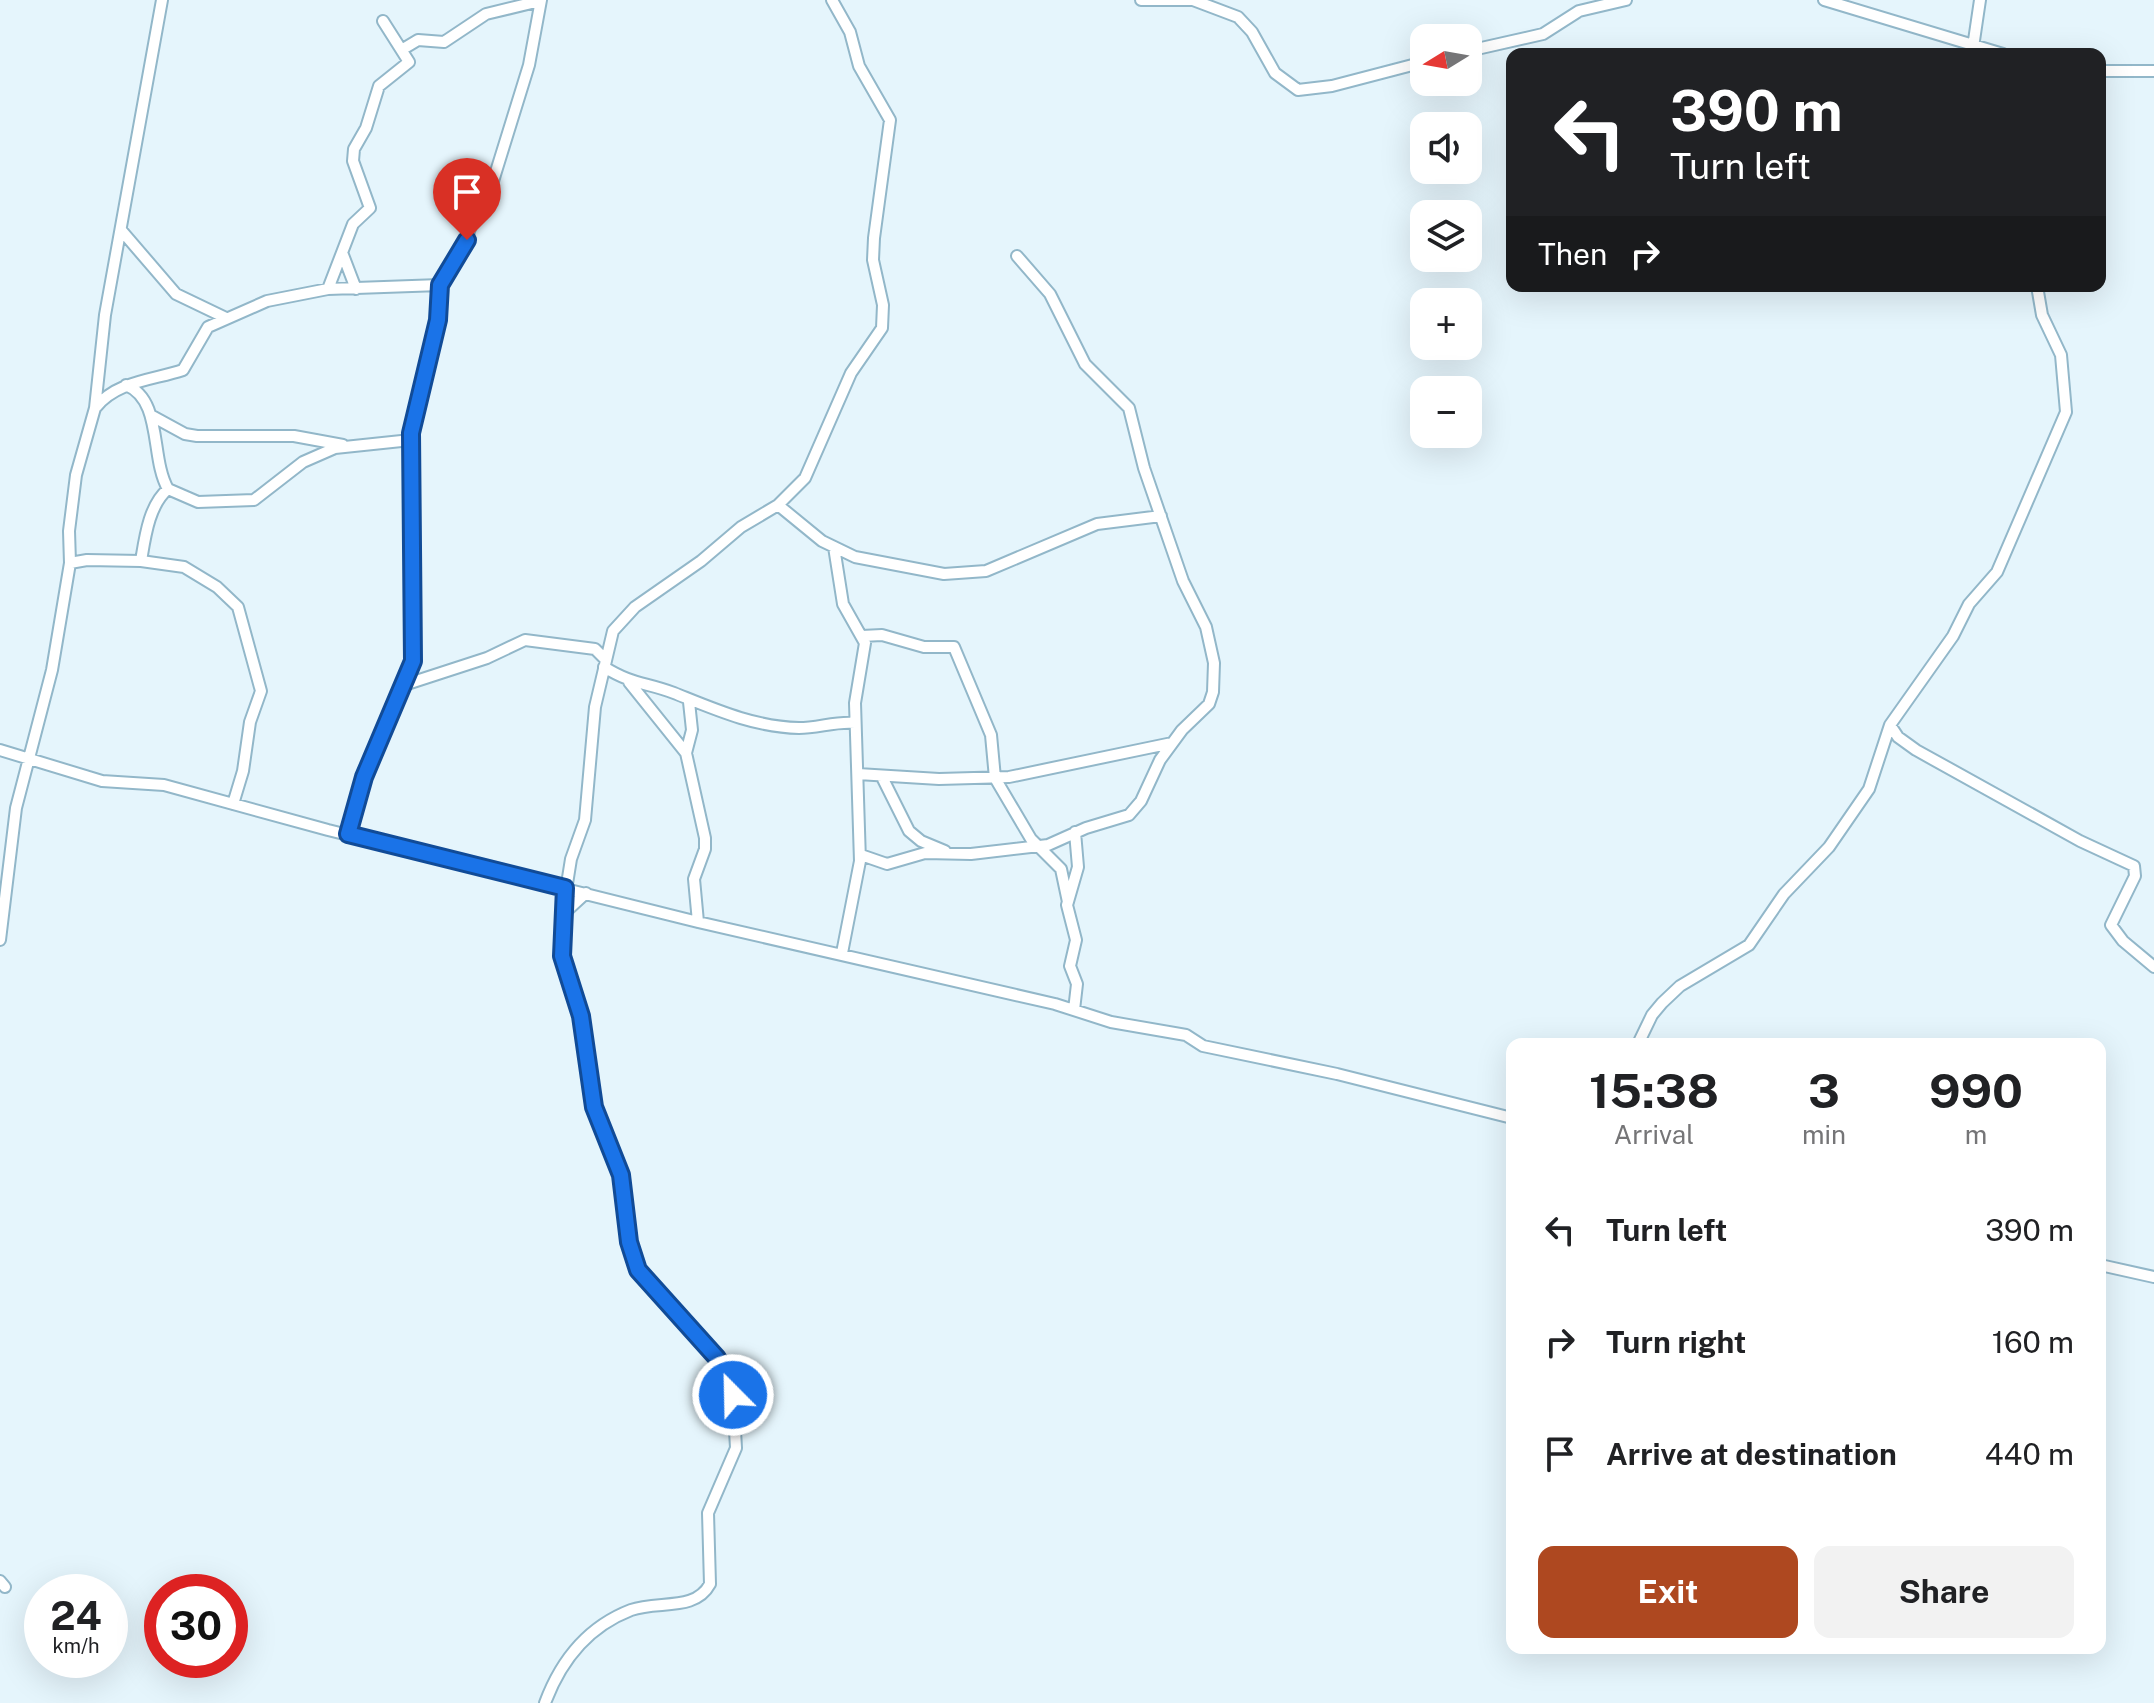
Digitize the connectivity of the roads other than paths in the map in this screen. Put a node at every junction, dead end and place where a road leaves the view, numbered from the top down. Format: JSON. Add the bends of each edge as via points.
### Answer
{"nodes":[{"id":1,"x":162,"y":0,"type":"edge"},
{"id":2,"x":832,"y":0,"type":"edge"},
{"id":3,"x":1141,"y":0,"type":"edge"},
{"id":4,"x":1626,"y":0,"type":"edge"},
{"id":5,"x":1824,"y":0,"type":"edge"},
{"id":6,"x":1980,"y":0,"type":"edge"},
{"id":7,"x":541,"y":1,"type":"edge"},
{"id":8,"x":383,"y":21,"type":"dead end"},
{"id":9,"x":1482,"y":48,"type":"edge"},
{"id":10,"x":1973,"y":48,"type":"edge"},
{"id":11,"x":403,"y":49,"type":"junction"},
{"id":12,"x":1410,"y":66,"type":"edge"},
{"id":13,"x":2106,"y":71,"type":"edge"},
{"id":14,"x":2154,"y":71,"type":"edge"},
{"id":15,"x":121,"y":230,"type":"junction"},
{"id":16,"x":343,"y":255,"type":"junction"},
{"id":17,"x":1017,"y":256,"type":"dead end"},
{"id":18,"x":440,"y":285,"type":"junction"},
{"id":19,"x":328,"y":289,"type":"junction"},
{"id":20,"x":356,"y":289,"type":"junction"},
{"id":21,"x":2038,"y":292,"type":"edge"},
{"id":22,"x":226,"y":318,"type":"junction"},
{"id":23,"x":126,"y":385,"type":"junction"},
{"id":24,"x":95,"y":408,"type":"junction"},
{"id":25,"x":152,"y":416,"type":"junction"},
{"id":26,"x":411,"y":440,"type":"junction"},
{"id":27,"x":344,"y":445,"type":"junction"},
{"id":28,"x":168,"y":489,"type":"junction"},
{"id":29,"x":778,"y":505,"type":"junction"},
{"id":30,"x":1161,"y":516,"type":"junction"},
{"id":31,"x":834,"y":547,"type":"junction"},
{"id":32,"x":141,"y":561,"type":"junction"},
{"id":33,"x":70,"y":563,"type":"junction"},
{"id":34,"x":862,"y":636,"type":"junction"},
{"id":35,"x":604,"y":663,"type":"junction"},
{"id":36,"x":629,"y":682,"type":"junction"},
{"id":37,"x":404,"y":685,"type":"junction"},
{"id":38,"x":689,"y":702,"type":"junction"},
{"id":39,"x":855,"y":723,"type":"junction"},
{"id":40,"x":1890,"y":725,"type":"junction"},
{"id":41,"x":1172,"y":743,"type":"junction"},
{"id":42,"x":0,"y":750,"type":"edge"},
{"id":43,"x":686,"y":753,"type":"junction"},
{"id":44,"x":30,"y":758,"type":"junction"},
{"id":45,"x":858,"y":774,"type":"junction"},
{"id":46,"x":882,"y":777,"type":"junction"},
{"id":47,"x":995,"y":778,"type":"junction"},
{"id":48,"x":233,"y":804,"type":"junction"},
{"id":49,"x":1075,"y":832,"type":"junction"},
{"id":50,"x":348,"y":834,"type":"junction"},
{"id":51,"x":1037,"y":847,"type":"junction"},
{"id":52,"x":951,"y":853,"type":"junction"},
{"id":53,"x":861,"y":855,"type":"junction"},
{"id":54,"x":565,"y":888,"type":"junction"},
{"id":55,"x":586,"y":893,"type":"junction"},
{"id":56,"x":1068,"y":902,"type":"junction"},
{"id":57,"x":562,"y":915,"type":"junction"},
{"id":58,"x":698,"y":922,"type":"junction"},
{"id":59,"x":0,"y":940,"type":"edge"},
{"id":60,"x":842,"y":953,"type":"junction"},
{"id":61,"x":2154,"y":967,"type":"edge"},
{"id":62,"x":1074,"y":1010,"type":"junction"},
{"id":63,"x":1641,"y":1038,"type":"edge"},
{"id":64,"x":1506,"y":1116,"type":"edge"},
{"id":65,"x":2106,"y":1266,"type":"edge"},
{"id":66,"x":2154,"y":1277,"type":"edge"},
{"id":67,"x":545,"y":1703,"type":"edge"}],
"edges":[{"from":1,"to":15,"type":"street"},
{"from":2,"to":29,"type":"street","via":[[850,32],[859,66],[890,120],[874,238],[883,319],[879,334],[851,373],[812,467]]},
{"from":3,"to":12,"type":"street","via":[[1193,0],[1238,17],[1270,66],[1294,89],[1322,89]]},
{"from":4,"to":9,"type":"street","via":[[1579,11],[1543,34]]},
{"from":5,"to":10,"type":"street"},
{"from":6,"to":10,"type":"street"},
{"from":7,"to":11,"type":"street","via":[[486,14],[444,42],[418,40]]},
{"from":7,"to":18,"type":"street","via":[[529,65],[490,191],[462,253]]},
{"from":8,"to":11,"type":"street"},
{"from":11,"to":16,"type":"street","via":[[409,62],[379,86],[354,149],[353,161],[370,208],[353,224]]},
{"from":13,"to":14,"type":"street"},
{"from":15,"to":22,"type":"street","via":[[176,294]]},
{"from":15,"to":24,"type":"street"},
{"from":16,"to":19,"type":"street"},
{"from":16,"to":20,"type":"street"},
{"from":17,"to":30,"type":"street","via":[[1045,287],[1085,364],[1129,408]]},
{"from":18,"to":20,"type":"street"},
{"from":18,"to":26,"type":"street","via":[[438,320]]},
{"from":19,"to":20,"type":"street"},
{"from":19,"to":22,"type":"street","via":[[267,301]]},
{"from":21,"to":40,"type":"street","via":[[2064,369],[2065,417],[1997,572],[1969,604],[1953,636]]},
{"from":22,"to":23,"type":"street","via":[[205,330],[183,370]]},
{"from":23,"to":24,"type":"street"},
{"from":23,"to":25,"type":"street"},
{"from":24,"to":33,"type":"street","via":[[76,475]]},
{"from":25,"to":27,"type":"street","via":[[197,436],[294,436]]},
{"from":25,"to":28,"type":"street","via":[[155,457]]},
{"from":26,"to":27,"type":"street"},
{"from":26,"to":37,"type":"street","via":[[414,651]]},
{"from":27,"to":28,"type":"street","via":[[303,462],[254,500],[198,502]]},
{"from":28,"to":32,"type":"street","via":[[151,517]]},
{"from":29,"to":31,"type":"street"},
{"from":29,"to":35,"type":"street","via":[[635,607],[613,631]]},
{"from":30,"to":31,"type":"street","via":[[1097,524],[974,574],[890,566]]},
{"from":30,"to":41,"type":"street","via":[[1183,581],[1206,627],[1214,663],[1209,704]]},
{"from":31,"to":34,"type":"street","via":[[843,604]]},
{"from":32,"to":33,"type":"street"},
{"from":32,"to":48,"type":"street","via":[[193,571],[240,610],[261,691]]},
{"from":33,"to":44,"type":"street"},
{"from":34,"to":39,"type":"street"},
{"from":34,"to":47,"type":"street","via":[[954,647],[991,735]]},
{"from":35,"to":36,"type":"street"},
{"from":35,"to":37,"type":"street","via":[[595,649],[525,640]]},
{"from":35,"to":54,"type":"street","via":[[585,820]]},
{"from":36,"to":38,"type":"street"},
{"from":36,"to":43,"type":"street"},
{"from":37,"to":50,"type":"street","via":[[364,777]]},
{"from":38,"to":39,"type":"street","via":[[759,723]]},
{"from":38,"to":43,"type":"street","via":[[692,730]]},
{"from":39,"to":45,"type":"street"},
{"from":40,"to":61,"type":"street","via":[[1916,750],[2134,866],[2135,876],[2111,925]]},
{"from":40,"to":63,"type":"street","via":[[1869,789],[1829,847],[1784,894],[1749,945],[1680,986],[1652,1015]]},
{"from":41,"to":47,"type":"street"},
{"from":41,"to":49,"type":"street","via":[[1134,811]]},
{"from":42,"to":44,"type":"street"},
{"from":43,"to":58,"type":"street","via":[[705,838],[694,879]]},
{"from":44,"to":48,"type":"street","via":[[102,781],[158,784]]},
{"from":44,"to":59,"type":"street","via":[[16,808]]},
{"from":45,"to":46,"type":"street"},
{"from":45,"to":53,"type":"street"},
{"from":46,"to":47,"type":"street"},
{"from":46,"to":52,"type":"street","via":[[909,831]]},
{"from":47,"to":51,"type":"street"},
{"from":48,"to":50,"type":"street"},
{"from":49,"to":51,"type":"street"},
{"from":49,"to":56,"type":"street","via":[[1078,867]]},
{"from":50,"to":54,"type":"street"},
{"from":51,"to":52,"type":"street"},
{"from":51,"to":56,"type":"street","via":[[1061,869]]},
{"from":52,"to":53,"type":"street","via":[[925,853],[887,864]]},
{"from":53,"to":60,"type":"street"},
{"from":54,"to":55,"type":"street"},
{"from":54,"to":57,"type":"street"},
{"from":55,"to":57,"type":"street"},
{"from":55,"to":58,"type":"street"},
{"from":56,"to":62,"type":"street","via":[[1076,940],[1070,966],[1077,984]]},
{"from":57,"to":67,"type":"street","via":[[562,956],[581,1016],[594,1107],[621,1175],[638,1270],[692,1326],[727,1374],[737,1441],[708,1513],[710,1584],[705,1593],[693,1600],[634,1609],[574,1646]]},
{"from":58,"to":60,"type":"street"},
{"from":60,"to":62,"type":"street"},
{"from":62,"to":64,"type":"street","via":[[1186,1035],[1203,1046]]},
{"from":65,"to":66,"type":"street"}]}
